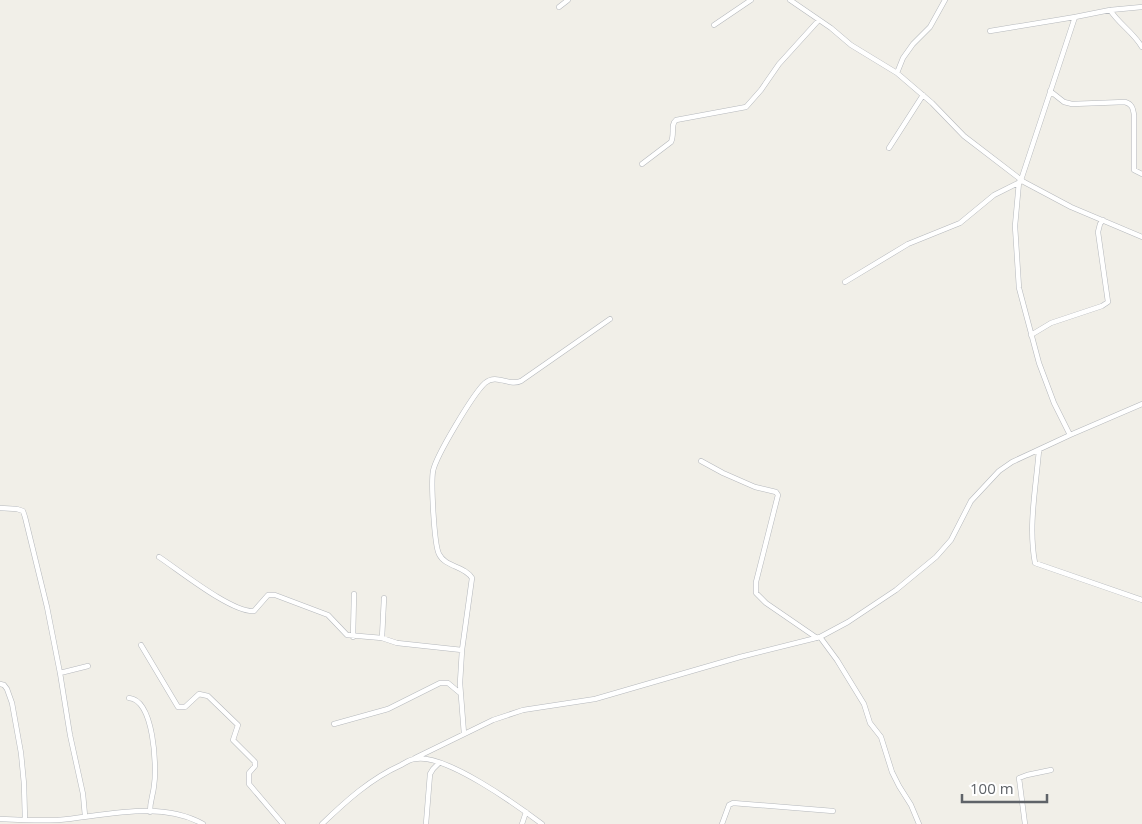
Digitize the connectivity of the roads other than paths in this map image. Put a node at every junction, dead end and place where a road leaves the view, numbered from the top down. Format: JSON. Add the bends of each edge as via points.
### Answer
{"nodes":[{"id":1,"x":568,"y":0,"type":"edge"},
{"id":2,"x":751,"y":0,"type":"edge"},
{"id":3,"x":790,"y":0,"type":"edge"},
{"id":4,"x":945,"y":0,"type":"edge"},
{"id":5,"x":559,"y":7,"type":"dead end"},
{"id":6,"x":1142,"y":7,"type":"edge"},
{"id":7,"x":1110,"y":10,"type":"junction"},
{"id":8,"x":1075,"y":17,"type":"junction"},
{"id":9,"x":818,"y":21,"type":"junction"},
{"id":10,"x":714,"y":25,"type":"dead end"},
{"id":11,"x":990,"y":32,"type":"dead end"},
{"id":12,"x":1142,"y":47,"type":"edge"},
{"id":13,"x":897,"y":73,"type":"junction"},
{"id":14,"x":1050,"y":91,"type":"junction"},
{"id":15,"x":923,"y":95,"type":"junction"},
{"id":16,"x":889,"y":148,"type":"dead end"},
{"id":17,"x":642,"y":164,"type":"dead end"},
{"id":18,"x":1142,"y":174,"type":"edge"},
{"id":19,"x":1021,"y":181,"type":"junction"},
{"id":20,"x":1103,"y":220,"type":"junction"},
{"id":21,"x":1142,"y":237,"type":"edge"},
{"id":22,"x":844,"y":282,"type":"dead end"},
{"id":23,"x":610,"y":319,"type":"dead end"},
{"id":24,"x":1031,"y":335,"type":"junction"},
{"id":25,"x":1142,"y":404,"type":"edge"},
{"id":26,"x":1070,"y":435,"type":"junction"},
{"id":27,"x":1039,"y":450,"type":"junction"},
{"id":28,"x":701,"y":461,"type":"dead end"},
{"id":29,"x":0,"y":508,"type":"edge"},
{"id":30,"x":159,"y":556,"type":"dead end"},
{"id":31,"x":354,"y":594,"type":"dead end"},
{"id":32,"x":384,"y":598,"type":"dead end"},
{"id":33,"x":1142,"y":600,"type":"edge"},
{"id":34,"x":353,"y":637,"type":"junction"},
{"id":35,"x":382,"y":638,"type":"junction"},
{"id":36,"x":818,"y":638,"type":"junction"},
{"id":37,"x":141,"y":645,"type":"dead end"},
{"id":38,"x":462,"y":650,"type":"junction"},
{"id":39,"x":88,"y":666,"type":"dead end"},
{"id":40,"x":60,"y":673,"type":"junction"},
{"id":41,"x":0,"y":684,"type":"edge"},
{"id":42,"x":460,"y":693,"type":"junction"},
{"id":43,"x":129,"y":698,"type":"dead end"},
{"id":44,"x":334,"y":724,"type":"dead end"},
{"id":45,"x":464,"y":734,"type":"junction"},
{"id":46,"x":415,"y":758,"type":"junction"},
{"id":47,"x":439,"y":763,"type":"junction"},
{"id":48,"x":1051,"y":770,"type":"dead end"},
{"id":49,"x":833,"y":811,"type":"dead end"},
{"id":50,"x":150,"y":812,"type":"junction"},
{"id":51,"x":526,"y":812,"type":"junction"},
{"id":52,"x":85,"y":816,"type":"junction"},
{"id":53,"x":0,"y":820,"type":"edge"},
{"id":54,"x":25,"y":820,"type":"junction"},
{"id":55,"x":40,"y":822,"type":"edge"},
{"id":56,"x":203,"y":824,"type":"edge"},
{"id":57,"x":283,"y":824,"type":"edge"},
{"id":58,"x":322,"y":824,"type":"edge"},
{"id":59,"x":426,"y":824,"type":"edge"},
{"id":60,"x":522,"y":824,"type":"edge"},
{"id":61,"x":542,"y":824,"type":"edge"},
{"id":62,"x":722,"y":824,"type":"edge"},
{"id":63,"x":919,"y":824,"type":"edge"},
{"id":64,"x":1025,"y":824,"type":"edge"}],
"edges":[{"from":1,"to":5,"type":"street"},
{"from":2,"to":10,"type":"street"},
{"from":3,"to":9,"type":"street"},
{"from":4,"to":13,"type":"street","via":[[930,27],[903,58]]},
{"from":6,"to":7,"type":"street"},
{"from":7,"to":8,"type":"street"},
{"from":7,"to":12,"type":"street"},
{"from":8,"to":11,"type":"street"},
{"from":8,"to":14,"type":"street"},
{"from":9,"to":13,"type":"street"},
{"from":9,"to":17,"type":"street","via":[[746,107],[676,120],[671,142]]},
{"from":13,"to":15,"type":"street"},
{"from":14,"to":18,"type":"street","via":[[1072,104],[1129,103],[1134,115],[1134,170]]},
{"from":14,"to":19,"type":"street"},
{"from":15,"to":16,"type":"street"},
{"from":15,"to":19,"type":"street","via":[[964,136]]},
{"from":19,"to":20,"type":"street"},
{"from":19,"to":22,"type":"street","via":[[994,195],[960,223],[908,244]]},
{"from":19,"to":24,"type":"street","via":[[1015,226],[1018,276]]},
{"from":20,"to":21,"type":"street"},
{"from":20,"to":24,"type":"street","via":[[1098,232],[1108,302],[1051,323]]},
{"from":23,"to":38,"type":"street","via":[[522,381],[510,384],[497,379],[486,383],[466,410],[436,463],[433,482],[438,554],[472,578]]},
{"from":24,"to":26,"type":"street","via":[[1054,403]]},
{"from":25,"to":26,"type":"street"},
{"from":26,"to":27,"type":"street"},
{"from":27,"to":33,"type":"street","via":[[1032,528],[1035,563]]},
{"from":27,"to":36,"type":"street","via":[[998,471],[971,501],[951,540],[915,576],[848,622]]},
{"from":28,"to":36,"type":"street","via":[[778,495],[756,593]]},
{"from":29,"to":40,"type":"street","via":[[23,512]]},
{"from":30,"to":34,"type":"street","via":[[242,609],[254,611],[268,595],[275,595],[328,615],[345,634]]},
{"from":31,"to":34,"type":"street"},
{"from":32,"to":35,"type":"street"},
{"from":34,"to":35,"type":"street"},
{"from":35,"to":38,"type":"street","via":[[397,643]]},
{"from":36,"to":45,"type":"street","via":[[595,699],[523,710]]},
{"from":36,"to":63,"type":"street","via":[[837,660],[864,704],[870,723],[881,737],[892,772]]},
{"from":37,"to":57,"type":"street","via":[[178,707],[185,707],[199,694],[208,696],[238,726],[233,740],[255,762],[249,773],[249,784]]},
{"from":38,"to":42,"type":"street"},
{"from":39,"to":40,"type":"street"},
{"from":40,"to":52,"type":"street"},
{"from":41,"to":54,"type":"street","via":[[4,684],[10,695],[21,753]]},
{"from":42,"to":44,"type":"street","via":[[448,683],[440,683],[388,709]]},
{"from":42,"to":45,"type":"street"},
{"from":43,"to":50,"type":"street","via":[[141,703],[151,727],[154,787]]},
{"from":45,"to":46,"type":"street"},
{"from":46,"to":47,"type":"street"},
{"from":46,"to":58,"type":"street","via":[[374,779]]},
{"from":47,"to":51,"type":"street","via":[[459,770]]},
{"from":47,"to":59,"type":"street","via":[[430,774]]},
{"from":48,"to":64,"type":"street","via":[[1020,778]]},
{"from":49,"to":62,"type":"street","via":[[733,803],[728,805]]},
{"from":50,"to":52,"type":"street"},
{"from":50,"to":56,"type":"street","via":[[177,814]]},
{"from":51,"to":60,"type":"street"},
{"from":51,"to":61,"type":"street"},
{"from":52,"to":55,"type":"street"},
{"from":53,"to":54,"type":"street"},
{"from":54,"to":55,"type":"street"}]}
